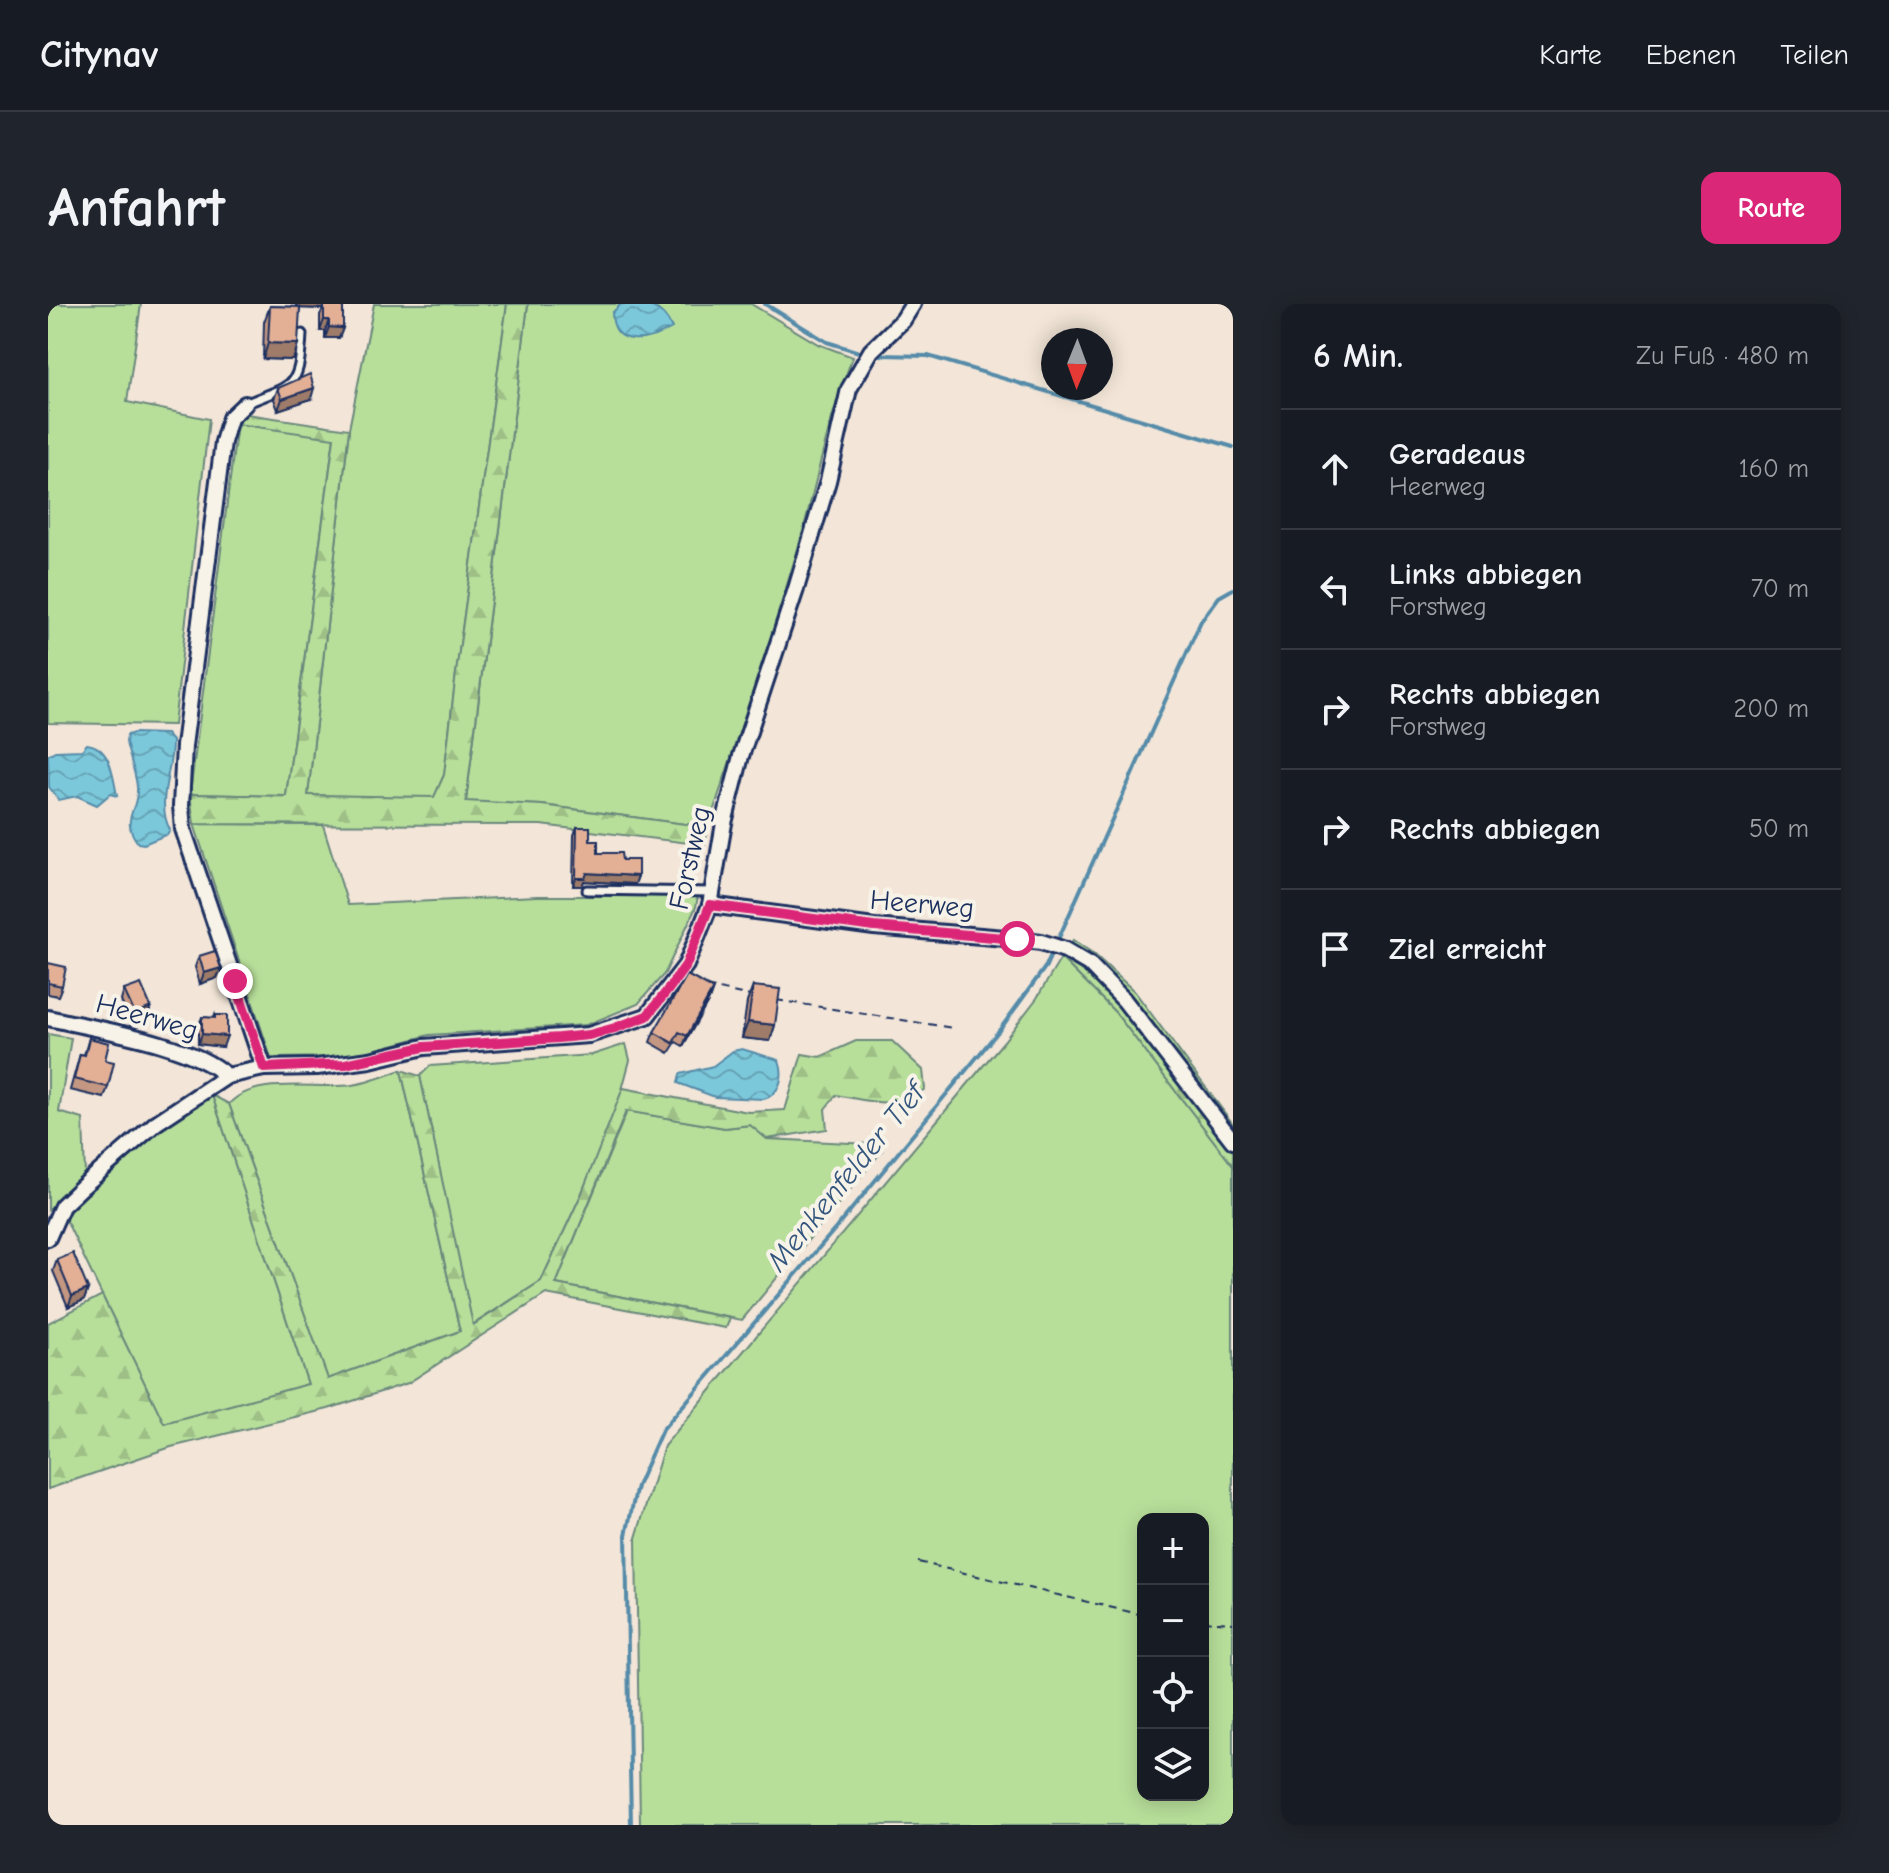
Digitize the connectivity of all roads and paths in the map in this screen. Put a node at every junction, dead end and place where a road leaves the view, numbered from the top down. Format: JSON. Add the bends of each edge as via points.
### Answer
{"nodes":[{"id":1,"x":913,"y":304,"type":"edge"},
{"id":2,"x":302,"y":334,"type":"edge"},
{"id":3,"x":245,"y":404,"type":"joint"},
{"id":4,"x":587,"y":890,"type":"dead end"},
{"id":5,"x":711,"y":898,"type":"junction"},
{"id":6,"x":703,"y":985,"type":"edge"},
{"id":7,"x":759,"y":997,"type":"edge"},
{"id":8,"x":774,"y":1000,"type":"edge"},
{"id":9,"x":48,"y":1018,"type":"edge"},
{"id":10,"x":953,"y":1028,"type":"dead end"},
{"id":11,"x":264,"y":1068,"type":"junction"},
{"id":12,"x":227,"y":1076,"type":"junction"},
{"id":13,"x":1233,"y":1141,"type":"edge"},
{"id":14,"x":48,"y":1238,"type":"edge"},
{"id":15,"x":918,"y":1562,"type":"dead end"},
{"id":16,"x":1137,"y":1614,"type":"edge"},
{"id":17,"x":1209,"y":1621,"type":"edge"},
{"id":18,"x":1233,"y":1623,"type":"edge"}],
"edges":[{"from":1,"to":5,"type":"street","name":"Forstweg","via":[[871,351],[849,389],[816,521],[741,756]]},
{"from":2,"to":3,"type":"lane","via":[[292,384]]},
{"from":3,"to":11,"type":"street","via":[[230,418],[223,442],[181,806],[183,829]]},
{"from":4,"to":5,"type":"lane"},
{"from":5,"to":11,"type":"street","name":"Forstweg","via":[[686,965],[647,1016],[589,1035],[424,1047],[345,1064]]},
{"from":5,"to":13,"type":"street","name":"Heerweg","via":[[874,927],[1041,942],[1065,950],[1089,964],[1124,1000]]},
{"from":6,"to":7,"type":"path"},
{"from":8,"to":10,"type":"path"},
{"from":9,"to":12,"type":"street","name":"Heerweg","via":[[145,1040],[212,1063]]},
{"from":11,"to":12,"type":"street","name":"Forstweg"},
{"from":12,"to":14,"type":"street","name":"Forstweg","via":[[156,1123],[82,1187],[62,1206]]},
{"from":15,"to":16,"type":"path"},
{"from":17,"to":18,"type":"path"}]}
